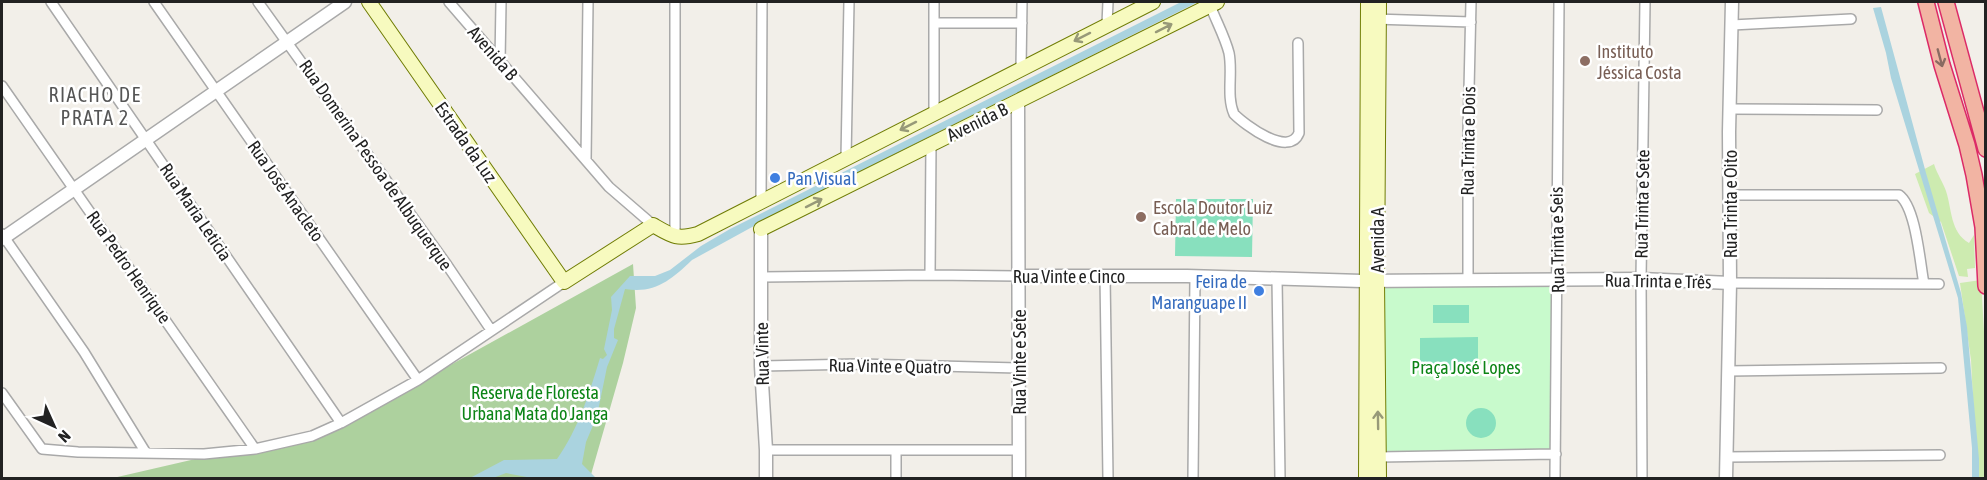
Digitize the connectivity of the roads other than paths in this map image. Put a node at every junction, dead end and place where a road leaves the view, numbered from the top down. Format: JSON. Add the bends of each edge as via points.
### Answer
{"nodes":[{"id":1,"x":51,"y":2,"type":"edge"},
{"id":2,"x":154,"y":2,"type":"edge"},
{"id":3,"x":258,"y":2,"type":"edge"},
{"id":4,"x":345,"y":2,"type":"edge"},
{"id":5,"x":369,"y":2,"type":"edge"},
{"id":6,"x":449,"y":2,"type":"edge"},
{"id":7,"x":501,"y":2,"type":"edge"},
{"id":8,"x":588,"y":2,"type":"edge"},
{"id":9,"x":675,"y":2,"type":"edge"},
{"id":10,"x":762,"y":2,"type":"edge"},
{"id":11,"x":849,"y":2,"type":"edge"},
{"id":12,"x":934,"y":2,"type":"edge"},
{"id":13,"x":1022,"y":2,"type":"edge"},
{"id":14,"x":1108,"y":2,"type":"edge"},
{"id":15,"x":1153,"y":2,"type":"edge"},
{"id":16,"x":1368,"y":2,"type":"edge"},
{"id":17,"x":1379,"y":2,"type":"edge"},
{"id":18,"x":1471,"y":2,"type":"edge"},
{"id":19,"x":1559,"y":2,"type":"edge"},
{"id":20,"x":1645,"y":2,"type":"edge"},
{"id":21,"x":1732,"y":2,"type":"edge"},
{"id":22,"x":1946,"y":2,"type":"edge"},
{"id":23,"x":1214,"y":3,"type":"edge"},
{"id":24,"x":1925,"y":3,"type":"edge"},
{"id":25,"x":1373,"y":19,"type":"junction"},
{"id":26,"x":1851,"y":19,"type":"dead end"},
{"id":27,"x":1471,"y":21,"type":"junction"},
{"id":28,"x":934,"y":23,"type":"junction"},
{"id":29,"x":1022,"y":23,"type":"junction"},
{"id":30,"x":1107,"y":24,"type":"junction"},
{"id":31,"x":1732,"y":25,"type":"junction"},
{"id":32,"x":288,"y":41,"type":"junction"},
{"id":33,"x":1298,"y":43,"type":"dead end"},
{"id":34,"x":500,"y":62,"type":"junction"},
{"id":35,"x":1021,"y":68,"type":"junction"},
{"id":36,"x":2,"y":86,"type":"edge"},
{"id":37,"x":215,"y":91,"type":"junction"},
{"id":38,"x":1018,"y":101,"type":"junction"},
{"id":39,"x":1730,"y":109,"type":"junction"},
{"id":40,"x":1877,"y":110,"type":"dead end"},
{"id":41,"x":934,"y":113,"type":"junction"},
{"id":42,"x":147,"y":138,"type":"junction"},
{"id":43,"x":931,"y":144,"type":"junction"},
{"id":44,"x":1986,"y":150,"type":"edge"},
{"id":45,"x":846,"y":158,"type":"junction"},
{"id":46,"x":586,"y":160,"type":"junction"},
{"id":47,"x":75,"y":188,"type":"junction"},
{"id":48,"x":1730,"y":195,"type":"junction"},
{"id":49,"x":761,"y":201,"type":"junction"},
{"id":50,"x":653,"y":225,"type":"junction"},
{"id":51,"x":761,"y":229,"type":"junction"},
{"id":52,"x":2,"y":236,"type":"edge"},
{"id":53,"x":675,"y":237,"type":"junction"},
{"id":54,"x":930,"y":275,"type":"junction"},
{"id":55,"x":1019,"y":276,"type":"junction"},
{"id":56,"x":1106,"y":276,"type":"junction"},
{"id":57,"x":1195,"y":277,"type":"junction"},
{"id":58,"x":760,"y":278,"type":"junction"},
{"id":59,"x":1277,"y":279,"type":"junction"},
{"id":60,"x":1641,"y":279,"type":"junction"},
{"id":61,"x":1468,"y":280,"type":"junction"},
{"id":62,"x":1558,"y":280,"type":"junction"},
{"id":63,"x":1372,"y":281,"type":"junction"},
{"id":64,"x":564,"y":282,"type":"junction"},
{"id":65,"x":1730,"y":283,"type":"junction"},
{"id":66,"x":1924,"y":284,"type":"junction"},
{"id":67,"x":1939,"y":284,"type":"dead end"},
{"id":68,"x":1986,"y":286,"type":"edge"},
{"id":69,"x":490,"y":330,"type":"junction"},
{"id":70,"x":761,"y":366,"type":"junction"},
{"id":71,"x":1019,"y":368,"type":"junction"},
{"id":72,"x":1941,"y":368,"type":"dead end"},
{"id":73,"x":1728,"y":371,"type":"junction"},
{"id":74,"x":418,"y":380,"type":"junction"},
{"id":75,"x":2,"y":393,"type":"edge"},
{"id":76,"x":341,"y":423,"type":"junction"},
{"id":77,"x":255,"y":449,"type":"junction"},
{"id":78,"x":766,"y":450,"type":"junction"},
{"id":79,"x":896,"y":450,"type":"junction"},
{"id":80,"x":1019,"y":450,"type":"junction"},
{"id":81,"x":146,"y":453,"type":"junction"},
{"id":82,"x":1556,"y":454,"type":"junction"},
{"id":83,"x":1940,"y":455,"type":"dead end"},
{"id":84,"x":1726,"y":456,"type":"junction"},
{"id":85,"x":1379,"y":457,"type":"junction"},
{"id":86,"x":766,"y":478,"type":"edge"},
{"id":87,"x":896,"y":478,"type":"edge"},
{"id":88,"x":1019,"y":478,"type":"edge"},
{"id":89,"x":1107,"y":478,"type":"edge"},
{"id":90,"x":1193,"y":478,"type":"edge"},
{"id":91,"x":1280,"y":478,"type":"edge"},
{"id":92,"x":1366,"y":478,"type":"edge"},
{"id":93,"x":1379,"y":478,"type":"edge"},
{"id":94,"x":1556,"y":478,"type":"edge"},
{"id":95,"x":1642,"y":478,"type":"edge"},
{"id":96,"x":1726,"y":478,"type":"edge"}],
"edges":[{"from":1,"to":42,"type":"street","name":"Rua Maria Leticia"},
{"from":2,"to":37,"type":"street","name":"Rua José Anacleto"},
{"from":3,"to":32,"type":"street","name":"Rua Domerina Pessoa de Albuquerque"},
{"from":4,"to":32,"type":"street"},
{"from":5,"to":64,"type":"main road","name":"Estrada da Luz"},
{"from":6,"to":34,"type":"street","name":"Avenida B"},
{"from":7,"to":34,"type":"street"},
{"from":8,"to":46,"type":"street"},
{"from":9,"to":53,"type":"street"},
{"from":10,"to":49,"type":"street"},
{"from":11,"to":45,"type":"street"},
{"from":12,"to":28,"type":"street"},
{"from":13,"to":29,"type":"street"},
{"from":14,"to":30,"type":"street"},
{"from":15,"to":30,"type":"main road","name":"Avenida B"},
{"from":16,"to":25,"type":"main road","name":"Avenida A"},
{"from":17,"to":25,"type":"main road","name":"Avenida A"},
{"from":18,"to":27,"type":"street","name":"Rua Trinta e Dois"},
{"from":19,"to":62,"type":"street","name":"Rua Trinta e Seis"},
{"from":20,"to":60,"type":"street","name":"Rua Trinta e Sete"},
{"from":21,"to":31,"type":"street","name":"Rua Trinta e Oito"},
{"from":22,"to":44,"type":"highway"},
{"from":23,"to":33,"type":"street","via":[[1231,72],[1230,106],[1234,114],[1274,141],[1289,142],[1299,133]]},
{"from":38,"to":23,"type":"main road","name":"Avenida B","one_way":true},
{"from":24,"to":68,"type":"highway","one_way":true,"via":[[1974,175],[1983,227]]},
{"from":25,"to":27,"type":"street"},
{"from":25,"to":63,"type":"main road","name":"Avenida A"},
{"from":26,"to":31,"type":"street"},
{"from":27,"to":61,"type":"street","name":"Rua Trinta e Dois"},
{"from":28,"to":29,"type":"street"},
{"from":28,"to":41,"type":"street"},
{"from":29,"to":35,"type":"street"},
{"from":30,"to":35,"type":"main road","name":"Avenida B","one_way":true},
{"from":31,"to":39,"type":"street","name":"Rua Trinta e Oito"},
{"from":32,"to":37,"type":"street"},
{"from":32,"to":69,"type":"street","name":"Rua Domerina Pessoa de Albuquerque"},
{"from":34,"to":46,"type":"street","name":"Avenida B"},
{"from":35,"to":41,"type":"main road","name":"Avenida B"},
{"from":36,"to":47,"type":"street","name":"Rua Pedro Henrique"},
{"from":37,"to":42,"type":"street"},
{"from":37,"to":74,"type":"street","name":"Rua José Anacleto"},
{"from":38,"to":43,"type":"main road","name":"Avenida B"},
{"from":38,"to":55,"type":"street","name":"Rua Vinte e Sete"},
{"from":39,"to":40,"type":"street"},
{"from":39,"to":48,"type":"street","name":"Rua Trinta e Oito"},
{"from":41,"to":45,"type":"main road","name":"Avenida B","one_way":true},
{"from":42,"to":47,"type":"street"},
{"from":42,"to":76,"type":"street","name":"Rua Maria Leticia"},
{"from":51,"to":43,"type":"main road","name":"Avenida B","one_way":true},
{"from":43,"to":54,"type":"street"},
{"from":45,"to":49,"type":"main road","name":"Avenida B"},
{"from":46,"to":50,"type":"street","name":"Avenida B","via":[[609,187]]},
{"from":47,"to":52,"type":"street"},
{"from":47,"to":77,"type":"street","name":"Rua Pedro Henrique"},
{"from":48,"to":65,"type":"street","name":"Rua Trinta e Oito"},
{"from":48,"to":66,"type":"street","via":[[1893,194],[1904,199]]},
{"from":49,"to":51,"type":"main road"},
{"from":49,"to":53,"type":"main road","name":"Avenida B","via":[[698,234]]},
{"from":50,"to":53,"type":"main road","name":"Avenida B"},
{"from":50,"to":64,"type":"main road"},
{"from":51,"to":58,"type":"street","name":"Rua Vinte"},
{"from":52,"to":81,"type":"street","via":[[84,352]]},
{"from":54,"to":55,"type":"street","name":"Rua Vinte e Cinco"},
{"from":54,"to":58,"type":"street","name":"Rua Vinte e Cinco"},
{"from":55,"to":56,"type":"street","name":"Rua Vinte e Cinco"},
{"from":55,"to":71,"type":"street","name":"Rua Vinte e Sete"},
{"from":56,"to":57,"type":"street","name":"Rua Vinte e Cinco"},
{"from":56,"to":89,"type":"street"},
{"from":57,"to":59,"type":"street","name":"Rua Vinte e Cinco"},
{"from":57,"to":90,"type":"street"},
{"from":58,"to":70,"type":"street","name":"Rua Vinte"},
{"from":59,"to":63,"type":"street","name":"Rua Vinte e Cinco"},
{"from":59,"to":91,"type":"street"},
{"from":60,"to":62,"type":"street","name":"Rua Trinta e Três"},
{"from":60,"to":65,"type":"street","name":"Rua Trinta e Três"},
{"from":60,"to":95,"type":"street","name":"Rua Trinta e Sete"},
{"from":61,"to":62,"type":"street","name":"Rua Trinta e Três"},
{"from":61,"to":63,"type":"street","name":"Rua Trinta e Três"},
{"from":62,"to":82,"type":"street","name":"Rua Trinta e Seis"},
{"from":85,"to":63,"type":"main road","name":"Avenida A","one_way":true},
{"from":63,"to":92,"type":"main road","name":"Avenida A"},
{"from":64,"to":69,"type":"street"},
{"from":65,"to":66,"type":"street","name":"Rua Trinta e Três"},
{"from":65,"to":73,"type":"street","name":"Rua Trinta e Oito"},
{"from":66,"to":67,"type":"street","name":"Rua Trinta e Três"},
{"from":69,"to":74,"type":"street"},
{"from":70,"to":71,"type":"street","name":"Rua Vinte e Quatro"},
{"from":70,"to":78,"type":"street","name":"Rua Vinte"},
{"from":71,"to":80,"type":"street","name":"Rua Vinte e Sete"},
{"from":72,"to":73,"type":"street"},
{"from":73,"to":84,"type":"street","name":"Rua Trinta e Oito"},
{"from":74,"to":76,"type":"street"},
{"from":75,"to":81,"type":"street","via":[[42,449]]},
{"from":76,"to":77,"type":"street","via":[[312,436]]},
{"from":77,"to":81,"type":"street","via":[[204,454]]},
{"from":78,"to":79,"type":"street"},
{"from":78,"to":86,"type":"street","name":"Rua Vinte"},
{"from":79,"to":80,"type":"street"},
{"from":79,"to":87,"type":"street"},
{"from":80,"to":88,"type":"street","name":"Rua Vinte e Sete"},
{"from":82,"to":85,"type":"street"},
{"from":82,"to":94,"type":"street","name":"Rua Trinta e Seis"},
{"from":83,"to":84,"type":"street"},
{"from":84,"to":96,"type":"street","name":"Rua Trinta e Oito"},
{"from":85,"to":93,"type":"main road","name":"Avenida A"}]}
